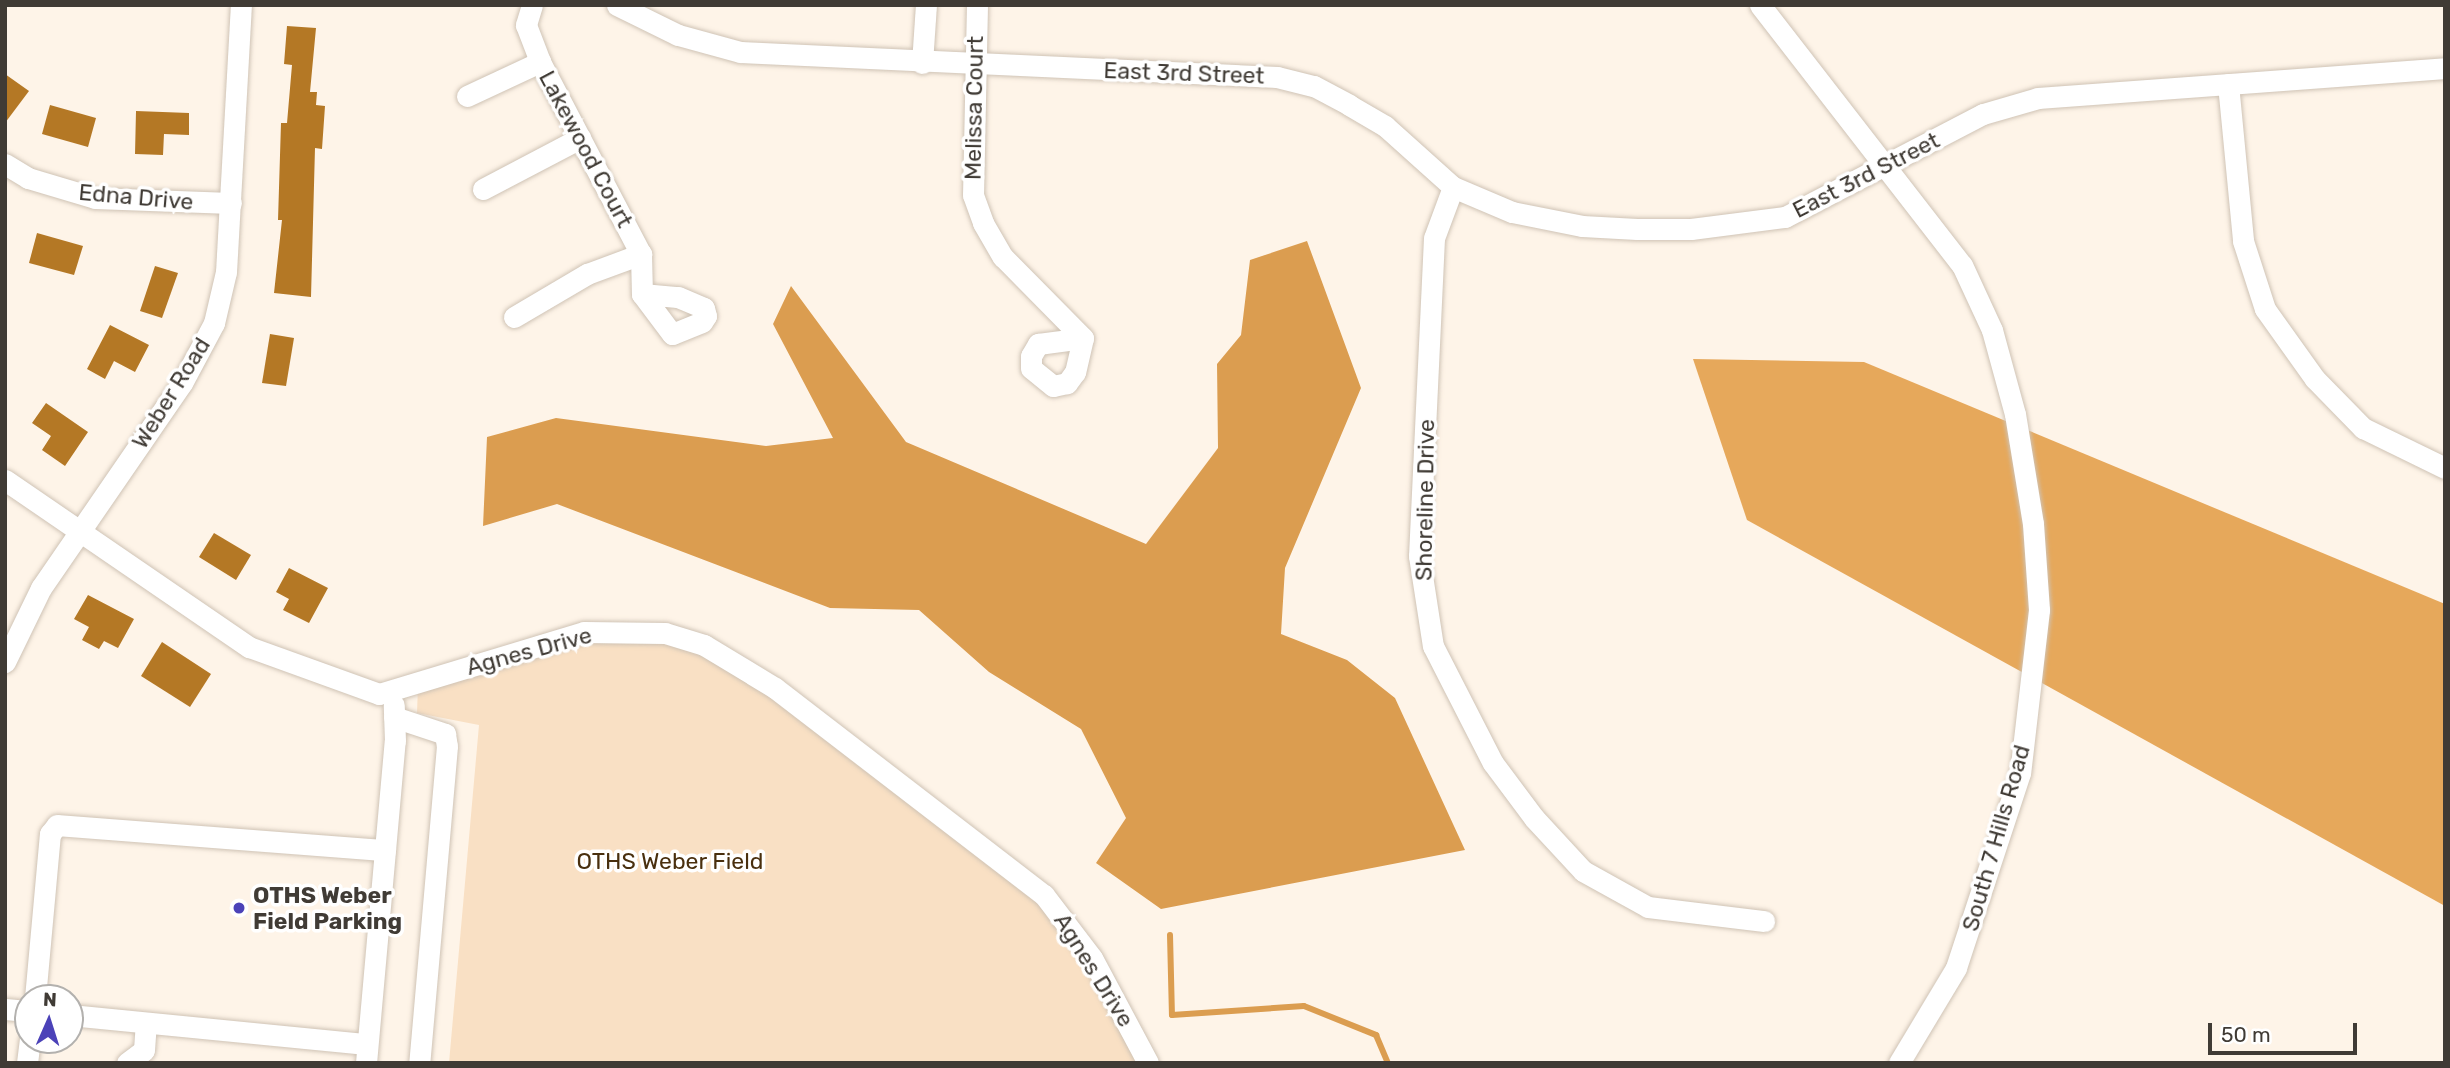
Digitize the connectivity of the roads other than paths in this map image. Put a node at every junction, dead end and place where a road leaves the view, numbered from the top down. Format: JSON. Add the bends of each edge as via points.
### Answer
{"nodes":[{"id":1,"x":242,"y":5,"type":"edge"},
{"id":2,"x":532,"y":5,"type":"edge"},
{"id":3,"x":617,"y":5,"type":"edge"},
{"id":4,"x":926,"y":5,"type":"edge"},
{"id":5,"x":977,"y":5,"type":"edge"},
{"id":6,"x":1760,"y":5,"type":"edge"},
{"id":7,"x":540,"y":62,"type":"junction"},
{"id":8,"x":922,"y":63,"type":"junction"},
{"id":9,"x":973,"y":66,"type":"junction"},
{"id":10,"x":2445,"y":68,"type":"edge"},
{"id":11,"x":2228,"y":84,"type":"junction"},
{"id":12,"x":467,"y":96,"type":"dead end"},
{"id":13,"x":580,"y":138,"type":"junction"},
{"id":14,"x":5,"y":164,"type":"edge"},
{"id":15,"x":1885,"y":166,"type":"junction"},
{"id":16,"x":1452,"y":187,"type":"junction"},
{"id":17,"x":483,"y":189,"type":"dead end"},
{"id":18,"x":232,"y":203,"type":"junction"},
{"id":19,"x":641,"y":254,"type":"junction"},
{"id":20,"x":642,"y":294,"type":"dead end"},
{"id":21,"x":513,"y":317,"type":"dead end"},
{"id":22,"x":1083,"y":338,"type":"dead end"},
{"id":23,"x":2445,"y":468,"type":"edge"},
{"id":24,"x":5,"y":480,"type":"edge"},
{"id":25,"x":79,"y":532,"type":"junction"},
{"id":26,"x":5,"y":662,"type":"edge"},
{"id":27,"x":393,"y":692,"type":"junction"},
{"id":28,"x":394,"y":717,"type":"junction"},
{"id":29,"x":385,"y":850,"type":"junction"},
{"id":30,"x":1764,"y":921,"type":"dead end"},
{"id":31,"x":35,"y":984,"type":"edge"},
{"id":32,"x":84,"y":1016,"type":"edge"},
{"id":33,"x":146,"y":1023,"type":"junction"},
{"id":34,"x":367,"y":1053,"type":"edge"},
{"id":35,"x":127,"y":1063,"type":"edge"},
{"id":36,"x":419,"y":1063,"type":"edge"},
{"id":37,"x":1148,"y":1063,"type":"edge"},
{"id":38,"x":1899,"y":1063,"type":"edge"}],
"edges":[{"from":1,"to":18,"type":"street","name":"Weber Road"},
{"from":2,"to":7,"type":"street","name":"Lakewood Court","via":[[526,25]]},
{"from":3,"to":8,"type":"street","name":"East 3rd Street","via":[[710,46]]},
{"from":4,"to":8,"type":"street"},
{"from":5,"to":9,"type":"street","name":"Melissa Court"},
{"from":6,"to":15,"type":"street","name":"South 7 Hills Road"},
{"from":7,"to":12,"type":"street"},
{"from":7,"to":13,"type":"street","name":"Lakewood Court"},
{"from":8,"to":9,"type":"street","name":"East 3rd Street"},
{"from":9,"to":16,"type":"street","name":"East 3rd Street","via":[[1241,73],[1314,86],[1385,125]]},
{"from":9,"to":22,"type":"street","name":"Melissa Court","via":[[973,195],[983,223],[1003,257]]},
{"from":10,"to":11,"type":"street","name":"East 3rd Street"},
{"from":11,"to":15,"type":"street","name":"East 3rd Street","via":[[2038,98],[1983,114]]},
{"from":11,"to":23,"type":"street","via":[[2243,241],[2265,309],[2315,379],[2364,428]]},
{"from":13,"to":17,"type":"street"},
{"from":13,"to":19,"type":"street","name":"Lakewood Court"},
{"from":14,"to":18,"type":"street","name":"Edna Drive","via":[[27,178],[95,198]]},
{"from":15,"to":16,"type":"street","name":"East 3rd Street","via":[[1785,217],[1691,229],[1582,226],[1512,212]]},
{"from":15,"to":38,"type":"street","name":"South 7 Hills Road","via":[[1962,265],[1992,330],[2015,414],[2033,524],[2039,610],[2020,773],[1981,902],[1956,968]]},
{"from":16,"to":30,"type":"street","name":"Shoreline Drive","via":[[1434,238],[1419,556],[1433,646],[1493,763],[1534,818],[1583,871],[1648,907]]},
{"from":18,"to":25,"type":"street","name":"Weber Road","via":[[222,297],[201,353]]},
{"from":19,"to":20,"type":"street","name":"Lakewood Court"},
{"from":19,"to":21,"type":"street","via":[[587,274]]},
{"from":24,"to":25,"type":"street","name":"Agnes Drive"},
{"from":25,"to":26,"type":"street","name":"Weber Road","via":[[20,623]]},
{"from":25,"to":27,"type":"street","name":"Agnes Drive","via":[[249,647],[360,690]]},
{"from":27,"to":28,"type":"street"},
{"from":27,"to":37,"type":"street","name":"Agnes Drive","via":[[584,632],[665,633],[704,645],[775,688],[1044,895],[1092,958]]},
{"from":28,"to":29,"type":"street"},
{"from":28,"to":36,"type":"street","via":[[445,734],[447,746]]},
{"from":29,"to":31,"type":"street","via":[[57,825],[50,834]]},
{"from":29,"to":34,"type":"street"},
{"from":32,"to":33,"type":"street"},
{"from":33,"to":34,"type":"street"},
{"from":33,"to":35,"type":"street","via":[[144,1050]]}]}
